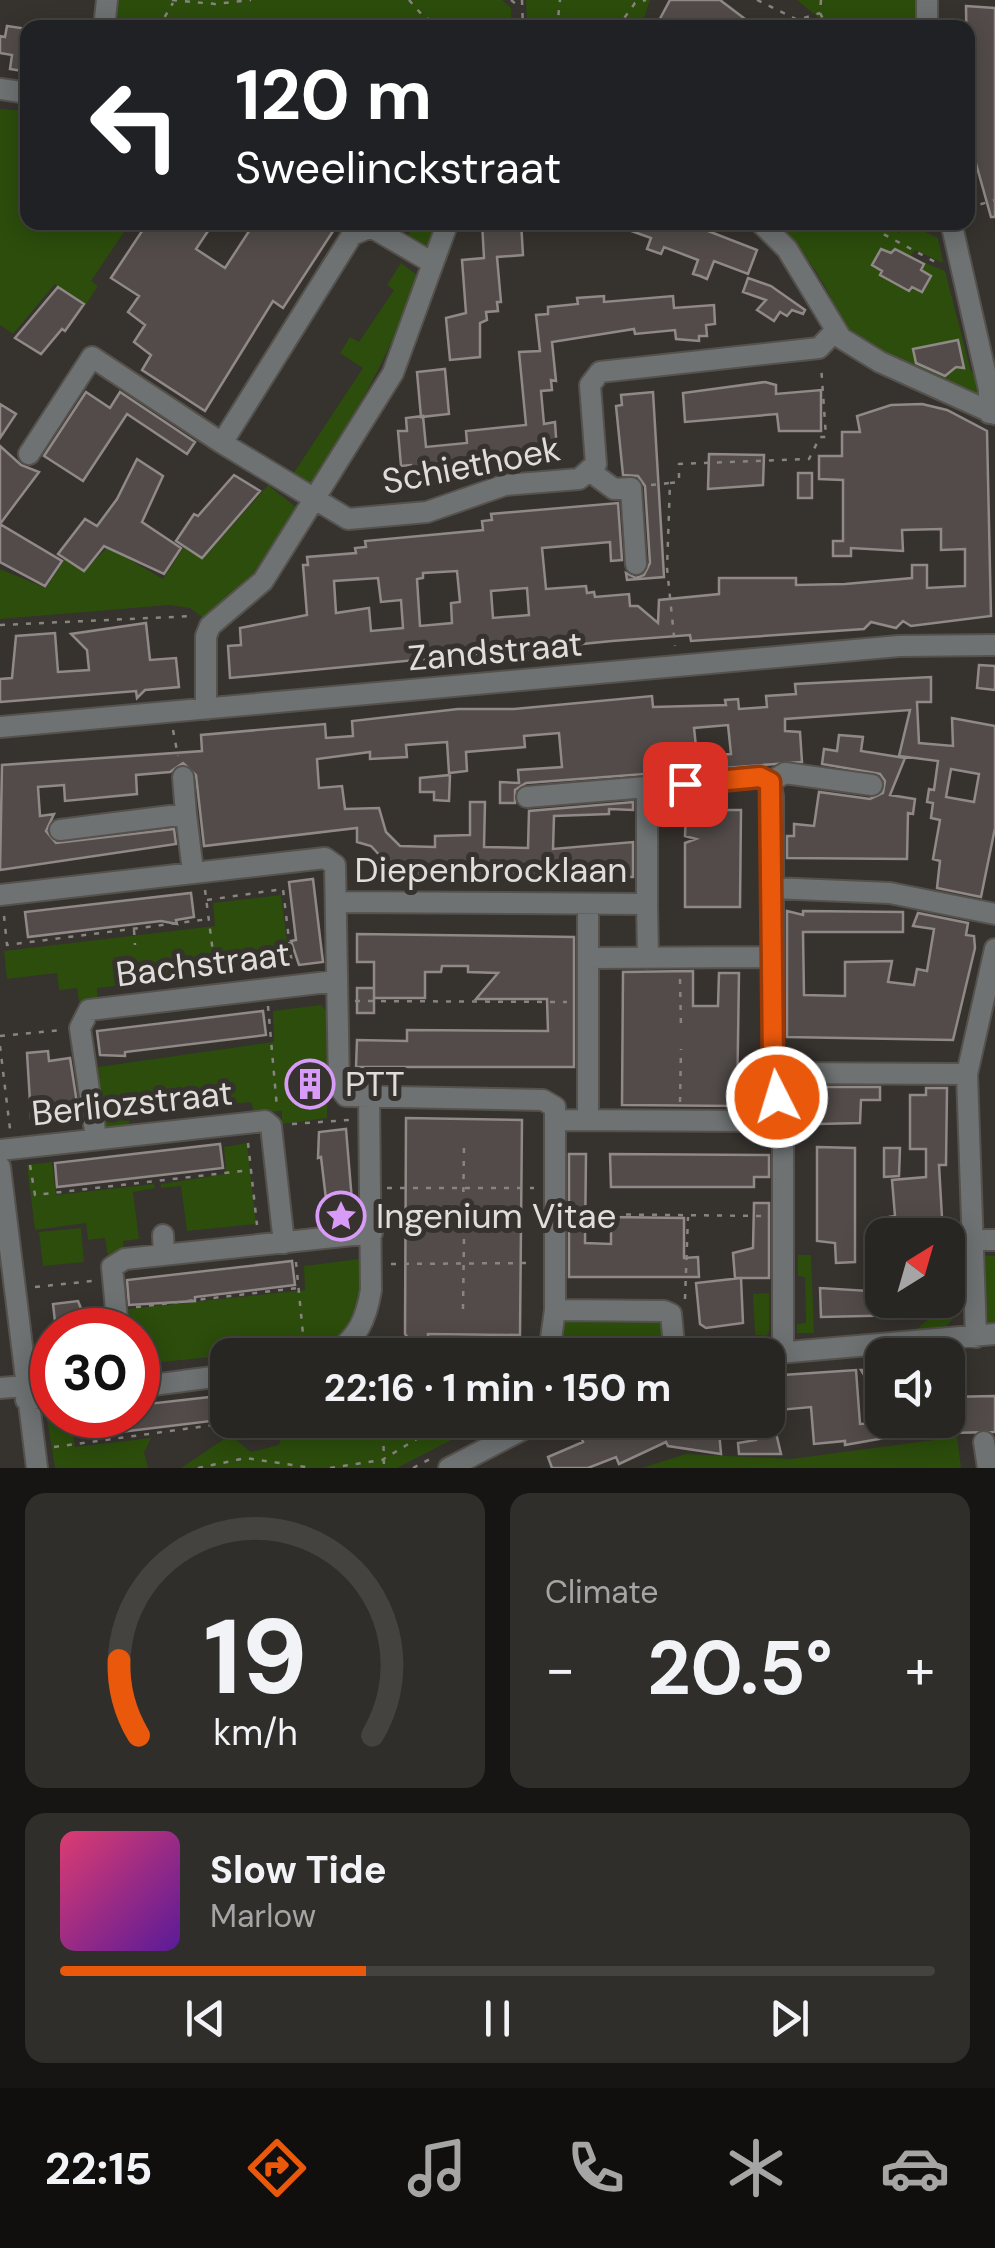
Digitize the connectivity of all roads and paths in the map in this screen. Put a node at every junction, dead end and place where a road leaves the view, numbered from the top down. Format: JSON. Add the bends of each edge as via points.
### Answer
{"nodes":[{"id":1,"x":174,"y":0,"type":"edge"},
{"id":2,"x":251,"y":0,"type":"edge"},
{"id":3,"x":408,"y":0,"type":"edge"},
{"id":4,"x":511,"y":0,"type":"edge"},
{"id":5,"x":522,"y":0,"type":"edge"},
{"id":6,"x":646,"y":0,"type":"edge"},
{"id":7,"x":757,"y":0,"type":"edge"},
{"id":8,"x":821,"y":0,"type":"edge"},
{"id":9,"x":634,"y":1,"type":"edge"},
{"id":10,"x":522,"y":9,"type":"junction"},
{"id":11,"x":820,"y":14,"type":"junction"},
{"id":12,"x":430,"y":20,"type":"edge"},
{"id":13,"x":523,"y":20,"type":"edge"},
{"id":14,"x":823,"y":20,"type":"edge"},
{"id":15,"x":363,"y":230,"type":"edge"},
{"id":16,"x":376,"y":230,"type":"edge"},
{"id":17,"x":445,"y":230,"type":"edge"},
{"id":18,"x":767,"y":230,"type":"edge"},
{"id":19,"x":878,"y":230,"type":"edge"},
{"id":20,"x":953,"y":230,"type":"edge"},
{"id":21,"x":432,"y":262,"type":"junction"},
{"id":22,"x":962,"y":272,"type":"junction"},
{"id":23,"x":836,"y":330,"type":"junction"},
{"id":24,"x":819,"y":348,"type":"junction"},
{"id":25,"x":992,"y":414,"type":"edge"},
{"id":26,"x":222,"y":443,"type":"junction"},
{"id":27,"x":29,"y":454,"type":"dead end"},
{"id":28,"x":592,"y":472,"type":"junction"},
{"id":29,"x":670,"y":483,"type":"junction"},
{"id":30,"x":631,"y":488,"type":"junction"},
{"id":31,"x":315,"y":503,"type":"junction"},
{"id":32,"x":636,"y":564,"type":"dead end"},
{"id":33,"x":0,"y":625,"type":"edge"},
{"id":34,"x":210,"y":626,"type":"junction"},
{"id":35,"x":995,"y":645,"type":"edge"},
{"id":36,"x":677,"y":667,"type":"junction"},
{"id":37,"x":206,"y":710,"type":"junction"},
{"id":38,"x":0,"y":727,"type":"edge"},
{"id":39,"x":172,"y":728,"type":"dead end"},
{"id":40,"x":183,"y":778,"type":"joint"},
{"id":41,"x":770,"y":782,"type":"junction"},
{"id":42,"x":872,"y":785,"type":"dead end"},
{"id":43,"x":648,"y":787,"type":"junction"},
{"id":44,"x":527,"y":796,"type":"dead end"},
{"id":45,"x":186,"y":814,"type":"junction"},
{"id":46,"x":60,"y":830,"type":"dead end"},
{"id":47,"x":197,"y":872,"type":"junction"},
{"id":48,"x":773,"y":888,"type":"junction"},
{"id":49,"x":1,"y":895,"type":"edge"},
{"id":50,"x":207,"y":900,"type":"junction"},
{"id":51,"x":336,"y":902,"type":"junction"},
{"id":52,"x":647,"y":904,"type":"junction"},
{"id":53,"x":588,"y":905,"type":"junction"},
{"id":54,"x":995,"y":914,"type":"edge"},
{"id":55,"x":209,"y":920,"type":"junction"},
{"id":56,"x":134,"y":929,"type":"junction"},
{"id":57,"x":135,"y":945,"type":"dead end"},
{"id":58,"x":995,"y":950,"type":"edge"},
{"id":59,"x":773,"y":957,"type":"junction"},
{"id":60,"x":588,"y":958,"type":"junction"},
{"id":61,"x":648,"y":958,"type":"junction"},
{"id":62,"x":680,"y":958,"type":"junction"},
{"id":63,"x":216,"y":978,"type":"dead end"},
{"id":64,"x":295,"y":986,"type":"junction"},
{"id":65,"x":267,"y":989,"type":"junction"},
{"id":66,"x":336,"y":991,"type":"junction"},
{"id":67,"x":588,"y":1002,"type":"junction"},
{"id":68,"x":80,"y":1028,"type":"junction"},
{"id":69,"x":680,"y":1028,"type":"dead end"},
{"id":70,"x":0,"y":1036,"type":"edge"},
{"id":71,"x":680,"y":1049,"type":"dead end"},
{"id":72,"x":774,"y":1073,"type":"junction"},
{"id":73,"x":967,"y":1074,"type":"junction"},
{"id":74,"x":369,"y":1095,"type":"junction"},
{"id":75,"x":369,"y":1120,"type":"junction"},
{"id":76,"x":555,"y":1120,"type":"junction"},
{"id":77,"x":588,"y":1120,"type":"junction"},
{"id":78,"x":680,"y":1121,"type":"junction"},
{"id":79,"x":780,"y":1121,"type":"junction"},
{"id":80,"x":246,"y":1122,"type":"junction"},
{"id":81,"x":96,"y":1138,"type":"junction"},
{"id":82,"x":464,"y":1144,"type":"dead end"},
{"id":83,"x":27,"y":1147,"type":"junction"},
{"id":84,"x":0,"y":1150,"type":"edge"},
{"id":85,"x":0,"y":1167,"type":"edge"},
{"id":86,"x":251,"y":1170,"type":"junction"},
{"id":87,"x":157,"y":1181,"type":"junction"},
{"id":88,"x":371,"y":1188,"type":"junction"},
{"id":89,"x":463,"y":1188,"type":"junction"},
{"id":90,"x":555,"y":1188,"type":"junction"},
{"id":91,"x":158,"y":1191,"type":"dead end"},
{"id":92,"x":555,"y":1214,"type":"junction"},
{"id":93,"x":688,"y":1215,"type":"junction"},
{"id":94,"x":782,"y":1216,"type":"junction"},
{"id":95,"x":463,"y":1218,"type":"dead end"},
{"id":96,"x":372,"y":1233,"type":"junction"},
{"id":97,"x":464,"y":1237,"type":"dead end"},
{"id":98,"x":970,"y":1240,"type":"junction"},
{"id":99,"x":995,"y":1240,"type":"edge"},
{"id":100,"x":289,"y":1242,"type":"junction"},
{"id":101,"x":259,"y":1246,"type":"junction"},
{"id":102,"x":555,"y":1263,"type":"junction"},
{"id":103,"x":372,"y":1264,"type":"junction"},
{"id":104,"x":464,"y":1264,"type":"junction"},
{"id":105,"x":111,"y":1278,"type":"junction"},
{"id":106,"x":29,"y":1288,"type":"dead end"},
{"id":107,"x":298,"y":1288,"type":"junction"},
{"id":108,"x":115,"y":1308,"type":"edge"},
{"id":109,"x":463,"y":1308,"type":"dead end"},
{"id":110,"x":555,"y":1310,"type":"junction"},
{"id":111,"x":160,"y":1312,"type":"edge"},
{"id":112,"x":671,"y":1314,"type":"junction"},
{"id":113,"x":985,"y":1335,"type":"edge"},
{"id":114,"x":303,"y":1338,"type":"edge"},
{"id":115,"x":362,"y":1338,"type":"edge"},
{"id":116,"x":551,"y":1338,"type":"edge"},
{"id":117,"x":673,"y":1338,"type":"edge"},
{"id":118,"x":782,"y":1338,"type":"edge"},
{"id":119,"x":785,"y":1353,"type":"edge"},
{"id":120,"x":210,"y":1378,"type":"edge"},
{"id":121,"x":160,"y":1384,"type":"edge"},
{"id":122,"x":0,"y":1388,"type":"edge"},
{"id":123,"x":25,"y":1393,"type":"junction"},
{"id":124,"x":30,"y":1394,"type":"edge"},
{"id":125,"x":210,"y":1426,"type":"edge"},
{"id":126,"x":383,"y":1438,"type":"edge"},
{"id":127,"x":418,"y":1438,"type":"edge"},
{"id":128,"x":506,"y":1438,"type":"edge"},
{"id":129,"x":984,"y":1442,"type":"dead end"},
{"id":130,"x":47,"y":1448,"type":"dead end"},
{"id":131,"x":382,"y":1460,"type":"junction"},
{"id":132,"x":37,"y":1468,"type":"edge"},
{"id":133,"x":198,"y":1468,"type":"edge"},
{"id":134,"x":312,"y":1468,"type":"edge"},
{"id":135,"x":330,"y":1468,"type":"edge"},
{"id":136,"x":384,"y":1468,"type":"edge"},
{"id":137,"x":449,"y":1468,"type":"edge"},
{"id":138,"x":988,"y":1468,"type":"edge"}],
"edges":[{"from":1,"to":2,"type":"path"},
{"from":3,"to":12,"type":"path"},
{"from":4,"to":10,"type":"path"},
{"from":5,"to":10,"type":"path"},
{"from":6,"to":9,"type":"path"},
{"from":7,"to":11,"type":"path","via":[[798,20]]},
{"from":8,"to":11,"type":"path"},
{"from":10,"to":13,"type":"path"},
{"from":11,"to":14,"type":"path"},
{"from":15,"to":26,"type":"street","via":[[352,234]]},
{"from":16,"to":21,"type":"street"},
{"from":17,"to":21,"type":"street"},
{"from":18,"to":23,"type":"street"},
{"from":19,"to":22,"type":"path"},
{"from":20,"to":22,"type":"street"},
{"from":21,"to":31,"type":"street","via":[[393,373]]},
{"from":22,"to":25,"type":"street"},
{"from":23,"to":24,"type":"street"},
{"from":23,"to":25,"type":"street","via":[[880,362]]},
{"from":24,"to":28,"type":"street","name":"Schiethoek","via":[[600,372],[590,385]]},
{"from":24,"to":29,"type":"path","via":[[826,437],[810,459],[680,464],[679,482]]},
{"from":26,"to":27,"type":"street","name":"Schiethoek","via":[[92,356]]},
{"from":26,"to":31,"type":"street","name":"Schiethoek"},
{"from":28,"to":30,"type":"street","via":[[614,489]]},
{"from":28,"to":31,"type":"street","name":"Schiethoek","via":[[481,490],[427,512],[348,520]]},
{"from":29,"to":30,"type":"path"},
{"from":29,"to":36,"type":"path","via":[[668,568]]},
{"from":30,"to":32,"type":"street"},
{"from":31,"to":34,"type":"street","via":[[263,581]]},
{"from":33,"to":34,"type":"path","via":[[178,614]]},
{"from":34,"to":37,"type":"street"},
{"from":35,"to":36,"type":"street","name":"Zandstraat","via":[[899,646]]},
{"from":36,"to":37,"type":"street","name":"Zandstraat"},
{"from":37,"to":38,"type":"street","name":"Zandstraat"},
{"from":39,"to":40,"type":"path"},
{"from":40,"to":45,"type":"street"},
{"from":41,"to":42,"type":"street","via":[[785,774]]},
{"from":41,"to":43,"type":"street","via":[[760,777]]},
{"from":41,"to":48,"type":"street"},
{"from":43,"to":44,"type":"street"},
{"from":43,"to":52,"type":"street","name":"Diepenbrocklaan"},
{"from":45,"to":46,"type":"street"},
{"from":45,"to":47,"type":"street"},
{"from":47,"to":49,"type":"street"},
{"from":47,"to":50,"type":"path"},
{"from":47,"to":51,"type":"street","via":[[325,858],[335,865]]},
{"from":48,"to":54,"type":"street","via":[[890,893]]},
{"from":48,"to":59,"type":"street"},
{"from":49,"to":56,"type":"path","via":[[6,945]]},
{"from":50,"to":55,"type":"path"},
{"from":50,"to":64,"type":"path","via":[[283,889]]},
{"from":51,"to":53,"type":"street","name":"Diepenbrocklaan"},
{"from":51,"to":66,"type":"street"},
{"from":52,"to":53,"type":"street","name":"Diepenbrocklaan"},
{"from":52,"to":61,"type":"street","name":"Diepenbrocklaan"},
{"from":53,"to":60,"type":"street"},
{"from":55,"to":56,"type":"path"},
{"from":55,"to":63,"type":"path"},
{"from":56,"to":57,"type":"path"},
{"from":58,"to":73,"type":"street"},
{"from":59,"to":62,"type":"street"},
{"from":59,"to":72,"type":"street"},
{"from":60,"to":61,"type":"street"},
{"from":60,"to":67,"type":"street"},
{"from":61,"to":62,"type":"street"},
{"from":62,"to":69,"type":"path"},
{"from":64,"to":65,"type":"street","name":"Bachstraat"},
{"from":64,"to":66,"type":"street","name":"Bachstraat"},
{"from":65,"to":68,"type":"street","name":"Bachstraat","via":[[89,1010]]},
{"from":65,"to":75,"type":"path","via":[[278,1124]]},
{"from":66,"to":67,"type":"path"},
{"from":66,"to":74,"type":"street","via":[[339,1087],[346,1096]]},
{"from":67,"to":77,"type":"street"},
{"from":68,"to":70,"type":"path"},
{"from":68,"to":81,"type":"street","name":"Bachstraat"},
{"from":71,"to":78,"type":"path"},
{"from":72,"to":73,"type":"street"},
{"from":72,"to":79,"type":"street"},
{"from":73,"to":98,"type":"street"},
{"from":74,"to":75,"type":"street"},
{"from":74,"to":76,"type":"street","via":[[543,1100],[555,1107]]},
{"from":75,"to":88,"type":"street"},
{"from":76,"to":77,"type":"street"},
{"from":76,"to":90,"type":"street"},
{"from":77,"to":78,"type":"street"},
{"from":78,"to":79,"type":"street"},
{"from":79,"to":94,"type":"street"},
{"from":80,"to":81,"type":"street","name":"Berliozstraat"},
{"from":80,"to":86,"type":"path"},
{"from":80,"to":100,"type":"street","name":"Berliozstraat","via":[[271,1126]]},
{"from":81,"to":83,"type":"street","name":"Berliozstraat"},
{"from":82,"to":89,"type":"path"},
{"from":83,"to":84,"type":"street","name":"Berliozstraat"},
{"from":83,"to":87,"type":"path","via":[[35,1196]]},
{"from":85,"to":123,"type":"street"},
{"from":86,"to":87,"type":"path"},
{"from":86,"to":101,"type":"path"},
{"from":87,"to":91,"type":"path"},
{"from":88,"to":89,"type":"path"},
{"from":88,"to":96,"type":"street"},
{"from":89,"to":90,"type":"path"},
{"from":89,"to":95,"type":"path"},
{"from":90,"to":92,"type":"street"},
{"from":92,"to":93,"type":"path"},
{"from":92,"to":102,"type":"street"},
{"from":93,"to":94,"type":"path"},
{"from":93,"to":112,"type":"path","via":[[685,1304]]},
{"from":94,"to":118,"type":"street"},
{"from":96,"to":100,"type":"street"},
{"from":96,"to":103,"type":"street"},
{"from":97,"to":104,"type":"path"},
{"from":98,"to":99,"type":"street"},
{"from":98,"to":113,"type":"street"},
{"from":100,"to":101,"type":"street"},
{"from":100,"to":107,"type":"path"},
{"from":101,"to":105,"type":"street","via":[[163,1245],[125,1258],[112,1267]]},
{"from":102,"to":104,"type":"path"},
{"from":102,"to":110,"type":"street"},
{"from":103,"to":104,"type":"path"},
{"from":103,"to":115,"type":"street"},
{"from":104,"to":109,"type":"path"},
{"from":105,"to":106,"type":"path"},
{"from":105,"to":108,"type":"street"},
{"from":107,"to":111,"type":"path"},
{"from":107,"to":114,"type":"path"},
{"from":110,"to":112,"type":"street"},
{"from":110,"to":116,"type":"street"},
{"from":112,"to":117,"type":"street"},
{"from":113,"to":119,"type":"street"},
{"from":120,"to":121,"type":"street"},
{"from":122,"to":123,"type":"street"},
{"from":123,"to":124,"type":"street"},
{"from":123,"to":132,"type":"street"},
{"from":125,"to":130,"type":"path"},
{"from":126,"to":131,"type":"path"},
{"from":127,"to":131,"type":"path"},
{"from":128,"to":137,"type":"street"},
{"from":129,"to":138,"type":"street"},
{"from":131,"to":135,"type":"path"},
{"from":131,"to":136,"type":"path"},
{"from":133,"to":134,"type":"path","via":[[246,1458]]}]}
